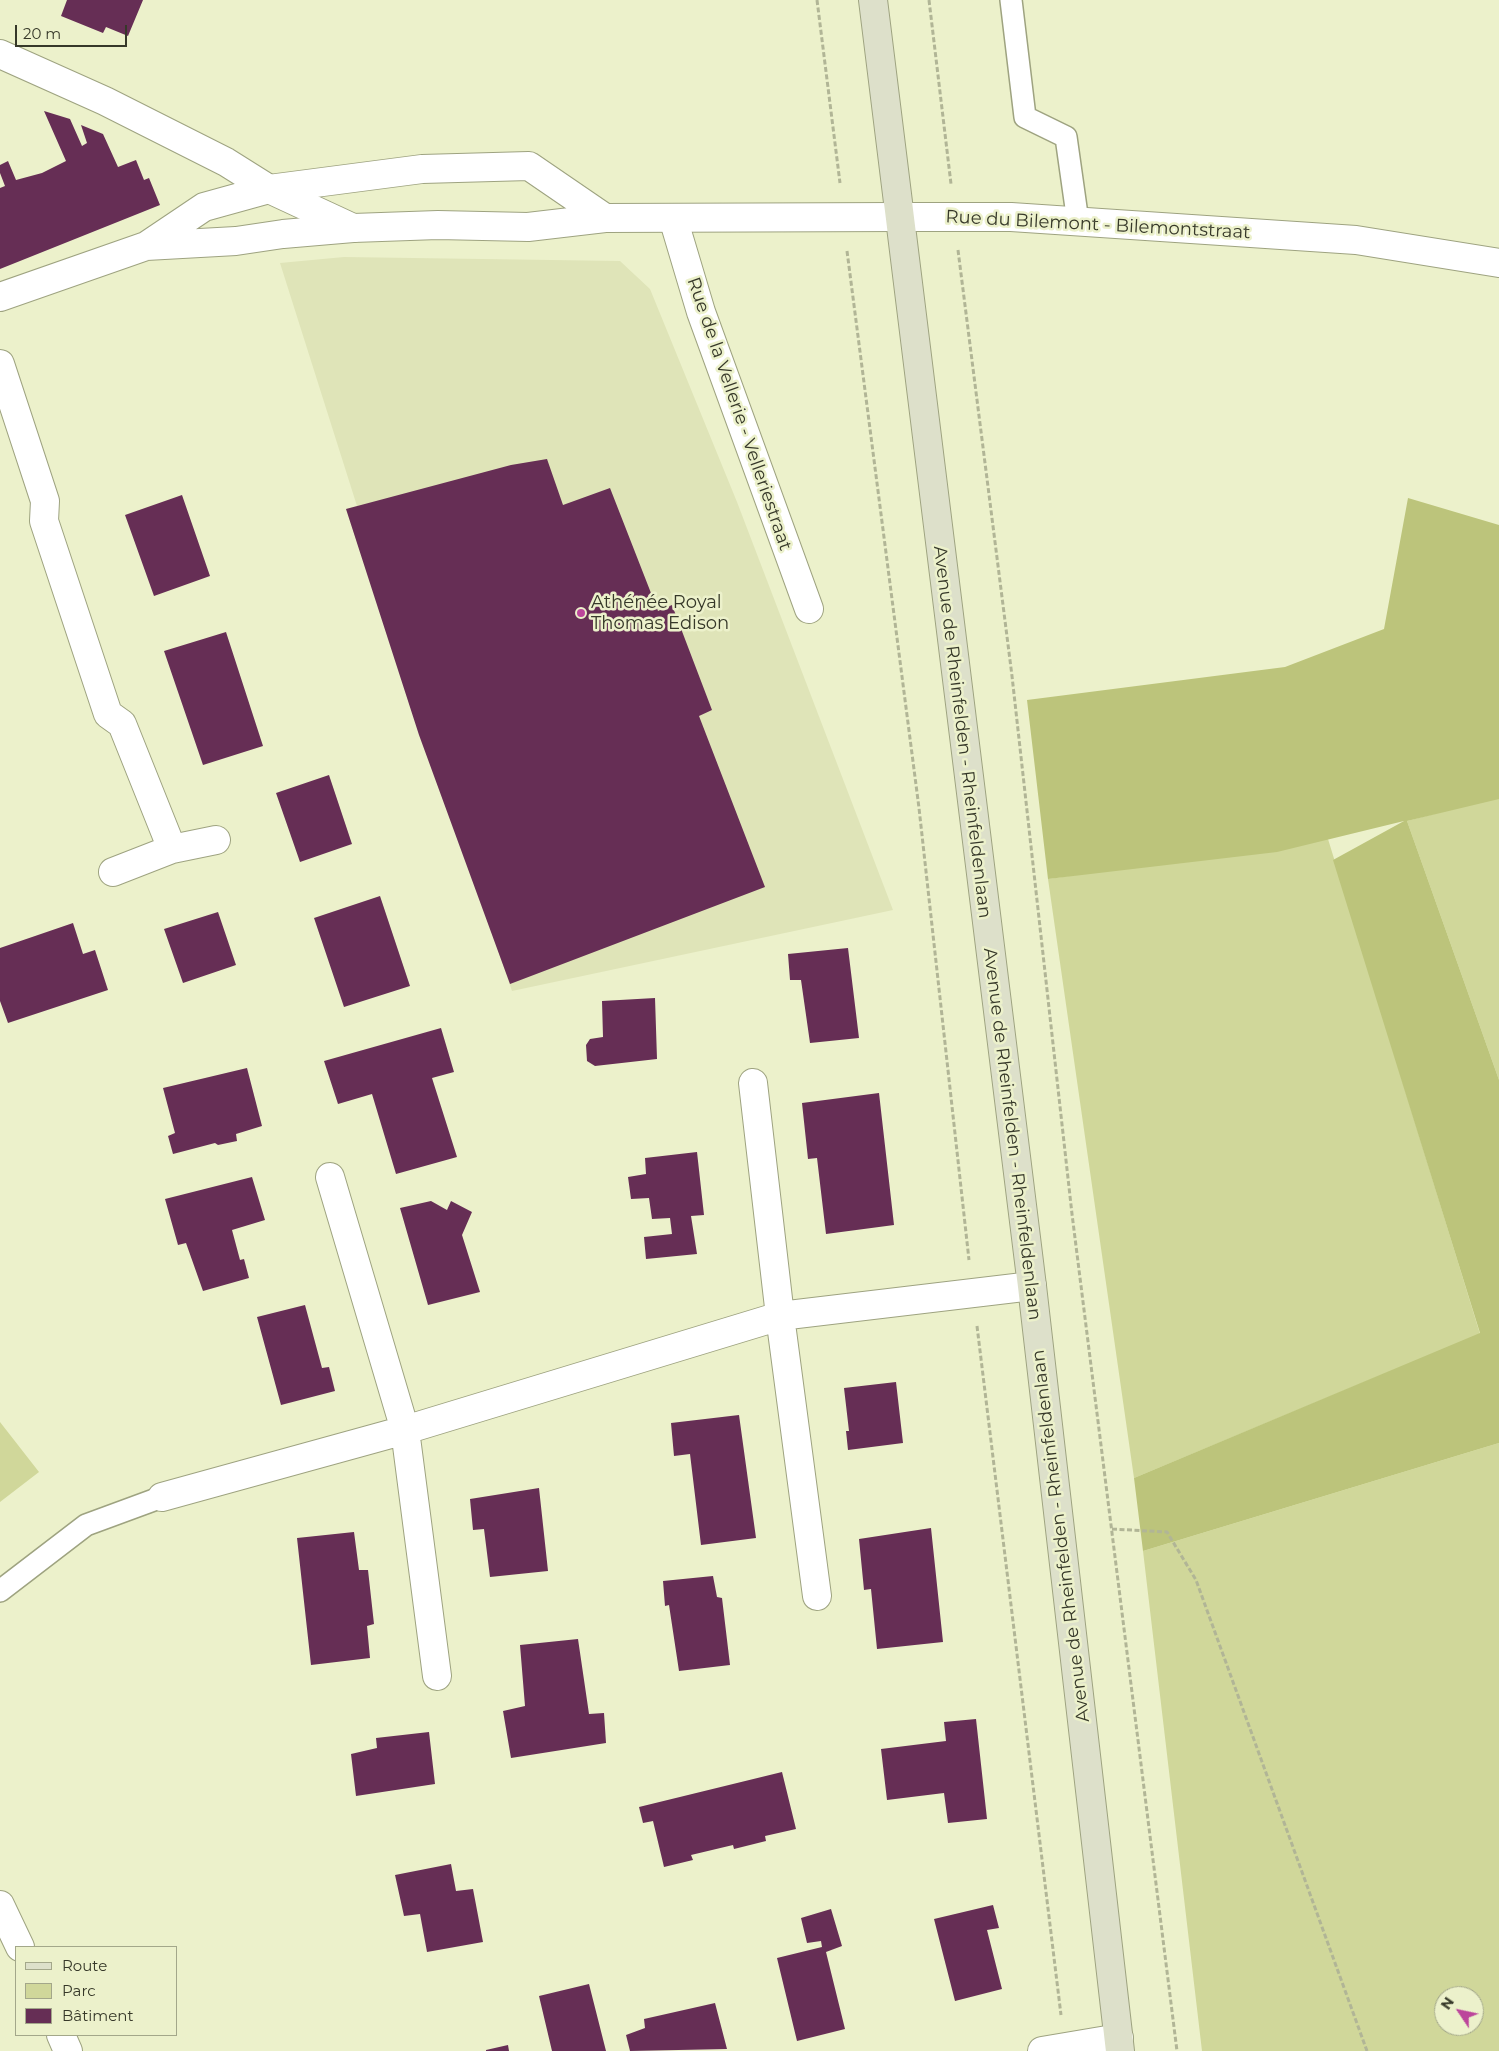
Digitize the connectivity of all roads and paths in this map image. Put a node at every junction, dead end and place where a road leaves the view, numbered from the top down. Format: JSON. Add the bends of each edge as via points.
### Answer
{"nodes":[{"id":1,"x":818,"y":0,"type":"edge"},
{"id":2,"x":873,"y":0,"type":"edge"},
{"id":3,"x":929,"y":0,"type":"edge"},
{"id":4,"x":1011,"y":0,"type":"edge"},
{"id":5,"x":0,"y":54,"type":"edge"},
{"id":6,"x":269,"y":189,"type":"junction"},
{"id":7,"x":900,"y":217,"type":"junction"},
{"id":8,"x":954,"y":217,"type":"junction"},
{"id":9,"x":605,"y":218,"type":"junction"},
{"id":10,"x":673,"y":218,"type":"junction"},
{"id":11,"x":843,"y":218,"type":"junction"},
{"id":12,"x":1078,"y":222,"type":"junction"},
{"id":13,"x":353,"y":228,"type":"junction"},
{"id":14,"x":146,"y":246,"type":"junction"},
{"id":15,"x":1499,"y":262,"type":"edge"},
{"id":16,"x":0,"y":297,"type":"edge"},
{"id":17,"x":0,"y":364,"type":"edge"},
{"id":18,"x":809,"y":609,"type":"dead end"},
{"id":19,"x":216,"y":840,"type":"dead end"},
{"id":20,"x":172,"y":849,"type":"junction"},
{"id":21,"x":113,"y":872,"type":"dead end"},
{"id":22,"x":753,"y":1083,"type":"dead end"},
{"id":23,"x":330,"y":1177,"type":"dead end"},
{"id":24,"x":1032,"y":1286,"type":"junction"},
{"id":25,"x":973,"y":1292,"type":"junction"},
{"id":26,"x":780,"y":1316,"type":"junction"},
{"id":27,"x":405,"y":1430,"type":"junction"},
{"id":28,"x":162,"y":1497,"type":"joint"},
{"id":29,"x":1112,"y":1529,"type":"junction"},
{"id":30,"x":0,"y":1591,"type":"edge"},
{"id":31,"x":817,"y":1596,"type":"dead end"},
{"id":32,"x":437,"y":1676,"type":"dead end"},
{"id":33,"x":0,"y":1905,"type":"edge"},
{"id":34,"x":20,"y":1946,"type":"edge"},
{"id":35,"x":61,"y":2036,"type":"edge"},
{"id":36,"x":1119,"y":2045,"type":"edge"},
{"id":37,"x":1054,"y":2049,"type":"edge"},
{"id":38,"x":68,"y":2051,"type":"edge"},
{"id":39,"x":1177,"y":2051,"type":"edge"},
{"id":40,"x":1367,"y":2051,"type":"edge"}],
"edges":[{"from":1,"to":11,"type":"path"},
{"from":2,"to":7,"type":"main road","name":"Avenue de Rheinfelden - Rheinfeldenlaan"},
{"from":3,"to":8,"type":"path"},
{"from":4,"to":12,"type":"lane","via":[[1025,117],[1066,137]]},
{"from":5,"to":6,"type":"street","via":[[105,101],[226,162]]},
{"from":6,"to":9,"type":"street","name":"Rue du Bilemont - Bilemontstraat","via":[[422,170],[529,166]]},
{"from":6,"to":13,"type":"street"},
{"from":6,"to":14,"type":"street","name":"Rue du Bilemont - Bilemontstraat","via":[[204,207]]},
{"from":7,"to":8,"type":"street","name":"Rue du Bilemont - Bilemontstraat"},
{"from":7,"to":11,"type":"street","name":"Rue du Bilemont - Bilemontstraat"},
{"from":7,"to":24,"type":"main road","name":"Avenue de Rheinfelden - Rheinfeldenlaan"},
{"from":8,"to":12,"type":"street","name":"Rue du Bilemont - Bilemontstraat"},
{"from":8,"to":29,"type":"path"},
{"from":9,"to":10,"type":"street","name":"Rue du Bilemont - Bilemontstraat"},
{"from":9,"to":13,"type":"street","name":"Rue du Bilemont - Bilemontstraat","via":[[528,227],[438,225]]},
{"from":10,"to":11,"type":"street","name":"Rue du Bilemont - Bilemontstraat"},
{"from":10,"to":18,"type":"street","name":"Rue de la Vellerie - Velleriestraat","via":[[702,312]]},
{"from":11,"to":25,"type":"path","via":[[918,798]]},
{"from":12,"to":15,"type":"street","name":"Rue du Bilemont - Bilemontstraat","via":[[1356,240]]},
{"from":13,"to":14,"type":"street","name":"Rue du Bilemont - Bilemontstraat","via":[[236,241]]},
{"from":14,"to":16,"type":"street","name":"Rue du Bilemont - Bilemontstraat"},
{"from":17,"to":20,"type":"street","via":[[45,501],[44,521],[108,714],[122,724]]},
{"from":19,"to":20,"type":"street"},
{"from":20,"to":21,"type":"street"},
{"from":22,"to":26,"type":"street"},
{"from":23,"to":27,"type":"street"},
{"from":24,"to":25,"type":"street"},
{"from":24,"to":36,"type":"main road","name":"Avenue de Rheinfelden - Rheinfeldenlaan"},
{"from":25,"to":26,"type":"street"},
{"from":25,"to":37,"type":"path","via":[[1055,1977]]},
{"from":26,"to":27,"type":"street"},
{"from":26,"to":31,"type":"street"},
{"from":27,"to":28,"type":"street"},
{"from":27,"to":32,"type":"street"},
{"from":28,"to":30,"type":"lane","via":[[86,1525]]},
{"from":29,"to":39,"type":"path"},
{"from":29,"to":40,"type":"path","via":[[1167,1532],[1196,1580]]},
{"from":33,"to":34,"type":"street"},
{"from":35,"to":38,"type":"street"},
{"from":36,"to":37,"type":"street"}]}
